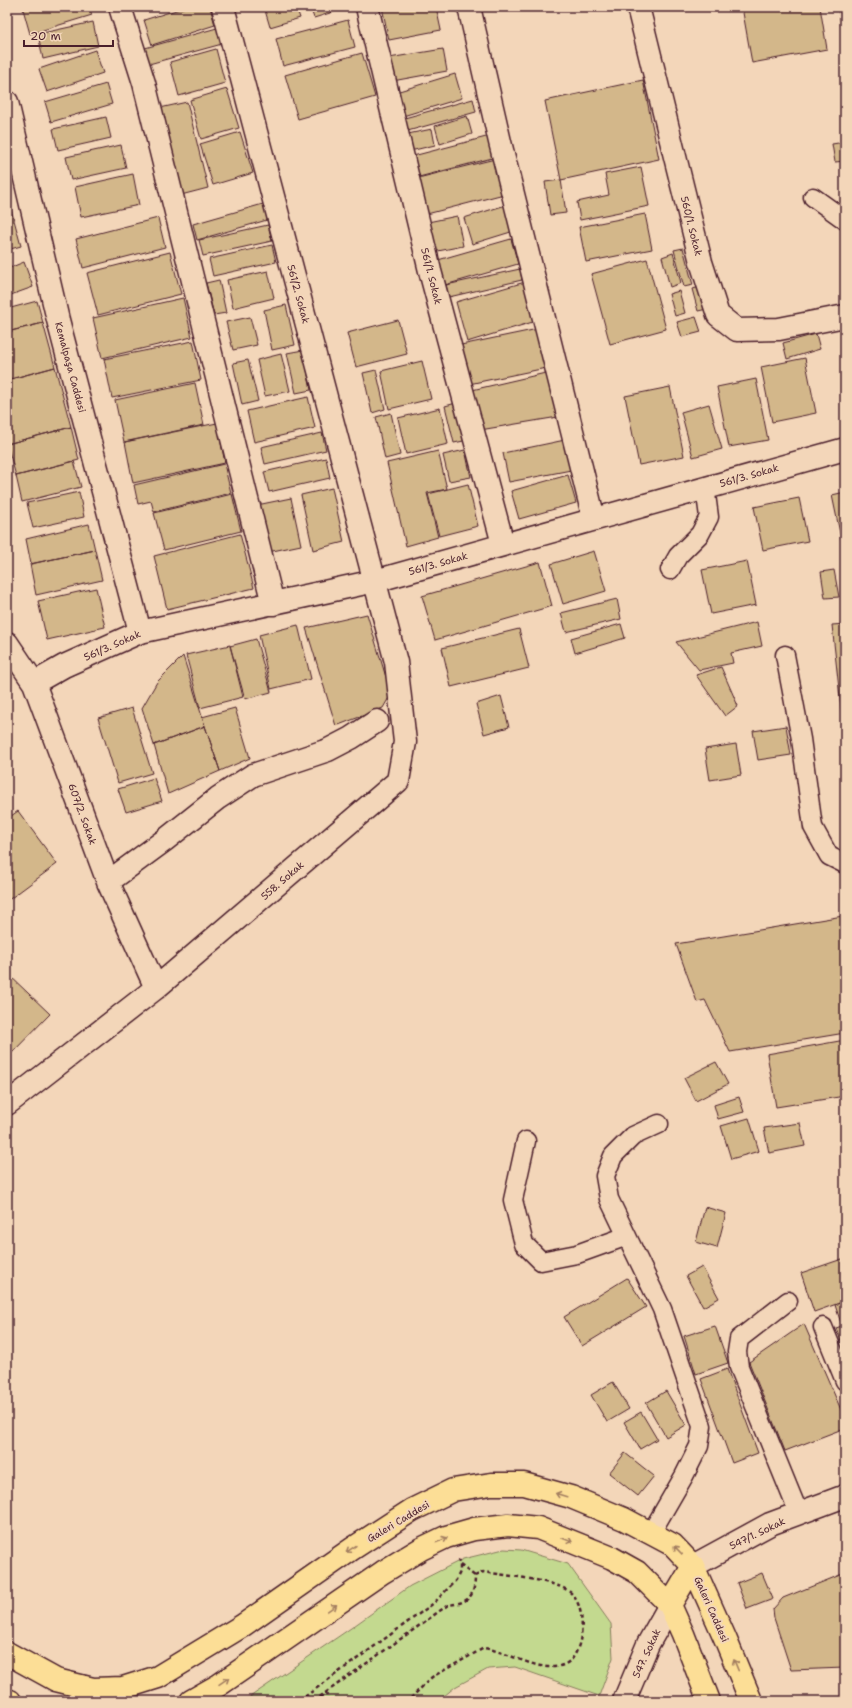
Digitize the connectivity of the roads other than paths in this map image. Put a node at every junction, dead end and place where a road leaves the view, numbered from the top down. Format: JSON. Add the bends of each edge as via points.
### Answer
{"nodes":[{"id":1,"x":120,"y":7,"type":"edge"},
{"id":2,"x":223,"y":7,"type":"edge"},
{"id":3,"x":367,"y":7,"type":"edge"},
{"id":4,"x":468,"y":7,"type":"edge"},
{"id":5,"x":638,"y":7,"type":"edge"},
{"id":6,"x":7,"y":102,"type":"edge"},
{"id":7,"x":813,"y":197,"type":"dead end"},
{"id":8,"x":845,"y":220,"type":"edge"},
{"id":9,"x":845,"y":316,"type":"edge"},
{"id":10,"x":843,"y":446,"type":"edge"},
{"id":11,"x":705,"y":488,"type":"junction"},
{"id":12,"x":594,"y":519,"type":"junction"},
{"id":13,"x":503,"y":544,"type":"junction"},
{"id":14,"x":670,"y":570,"type":"dead end"},
{"id":15,"x":375,"y":581,"type":"junction"},
{"id":16,"x":273,"y":604,"type":"junction"},
{"id":17,"x":140,"y":632,"type":"junction"},
{"id":18,"x":7,"y":643,"type":"edge"},
{"id":19,"x":785,"y":655,"type":"dead end"},
{"id":20,"x":34,"y":683,"type":"junction"},
{"id":21,"x":377,"y":721,"type":"dead end"},
{"id":22,"x":845,"y":864,"type":"edge"},
{"id":23,"x":108,"y":882,"type":"junction"},
{"id":24,"x":156,"y":988,"type":"junction"},
{"id":25,"x":7,"y":1104,"type":"edge"},
{"id":26,"x":659,"y":1124,"type":"dead end"},
{"id":27,"x":526,"y":1141,"type":"dead end"},
{"id":28,"x":627,"y":1236,"type":"junction"},
{"id":29,"x":788,"y":1301,"type":"dead end"},
{"id":30,"x":823,"y":1327,"type":"dead end"},
{"id":31,"x":845,"y":1381,"type":"edge"},
{"id":32,"x":845,"y":1496,"type":"edge"},
{"id":33,"x":799,"y":1514,"type":"junction"},
{"id":34,"x":651,"y":1533,"type":"junction"},
{"id":35,"x":693,"y":1566,"type":"junction"},
{"id":36,"x":670,"y":1605,"type":"junction"},
{"id":37,"x":7,"y":1653,"type":"edge"},
{"id":38,"x":7,"y":1700,"type":"edge"},
{"id":39,"x":10,"y":1701,"type":"edge"},
{"id":40,"x":191,"y":1701,"type":"edge"},
{"id":41,"x":624,"y":1701,"type":"edge"},
{"id":42,"x":709,"y":1701,"type":"edge"},
{"id":43,"x":751,"y":1701,"type":"edge"}],
"edges":[{"from":1,"to":16,"type":"street","via":[[144,83]]},
{"from":2,"to":15,"type":"street","name":"561/2. Sokak"},
{"from":3,"to":13,"type":"street","name":"561/1. Sokak","via":[[430,271]]},
{"from":4,"to":12,"type":"street"},
{"from":5,"to":9,"type":"street","name":"560/1. Sokak","via":[[701,262],[718,315],[737,330],[779,329]]},
{"from":6,"to":17,"type":"street","name":"Kemalpaşa Caddesi","via":[[58,320]]},
{"from":7,"to":8,"type":"lane"},
{"from":10,"to":11,"type":"street","name":"561/3. Sokak"},
{"from":11,"to":12,"type":"street","name":"561/3. Sokak"},
{"from":11,"to":14,"type":"lane","via":[[710,517],[700,534],[678,556]]},
{"from":12,"to":13,"type":"street","name":"561/3. Sokak"},
{"from":13,"to":15,"type":"street","name":"561/3. Sokak"},
{"from":15,"to":16,"type":"street","name":"561/3. Sokak"},
{"from":15,"to":24,"type":"street","name":"558. Sokak","via":[[396,662],[405,742],[398,780]]},
{"from":16,"to":17,"type":"street","name":"561/3. Sokak"},
{"from":17,"to":20,"type":"street","name":"561/3. Sokak","via":[[64,666]]},
{"from":18,"to":20,"type":"street","name":"607/2. Sokak"},
{"from":19,"to":22,"type":"lane","via":[[801,739],[813,827],[829,856]]},
{"from":20,"to":23,"type":"street","name":"607/2. Sokak"},
{"from":21,"to":23,"type":"street","via":[[328,750],[253,775],[218,798]]},
{"from":23,"to":24,"type":"street","name":"607/2. Sokak"},
{"from":24,"to":25,"type":"street","name":"558. Sokak"},
{"from":26,"to":28,"type":"lane","via":[[633,1136],[613,1156],[605,1176],[609,1199]]},
{"from":27,"to":28,"type":"lane","via":[[513,1200],[524,1244],[541,1261],[577,1254]]},
{"from":28,"to":34,"type":"lane","via":[[662,1309],[702,1426],[699,1446]]},
{"from":29,"to":33,"type":"lane","via":[[739,1339],[737,1352],[739,1366]]},
{"from":30,"to":31,"type":"lane"},
{"from":32,"to":33,"type":"street","name":"547/1. Sokak"},
{"from":33,"to":35,"type":"street","name":"547/1. Sokak","via":[[770,1524]]},
{"from":35,"to":34,"type":"main road","name":"Galeri Caddesi","one_way":true,"via":[[672,1545]]},
{"from":34,"to":37,"type":"main road","name":"Galeri Caddesi","one_way":true,"via":[[578,1500],[524,1484],[491,1484],[453,1490],[412,1510],[242,1626],[158,1677],[123,1688],[93,1689],[56,1680]]},
{"from":35,"to":36,"type":"main road"},
{"from":43,"to":35,"type":"main road","name":"Galeri Caddesi","one_way":true},
{"from":40,"to":36,"type":"main road","one_way":true,"via":[[276,1647],[383,1572],[446,1537],[474,1529],[508,1525],[538,1528],[612,1558],[637,1572]]},
{"from":36,"to":41,"type":"street","name":"547. Sokak","via":[[648,1644]]},
{"from":36,"to":42,"type":"main road"},
{"from":38,"to":39,"type":"main road"}]}
